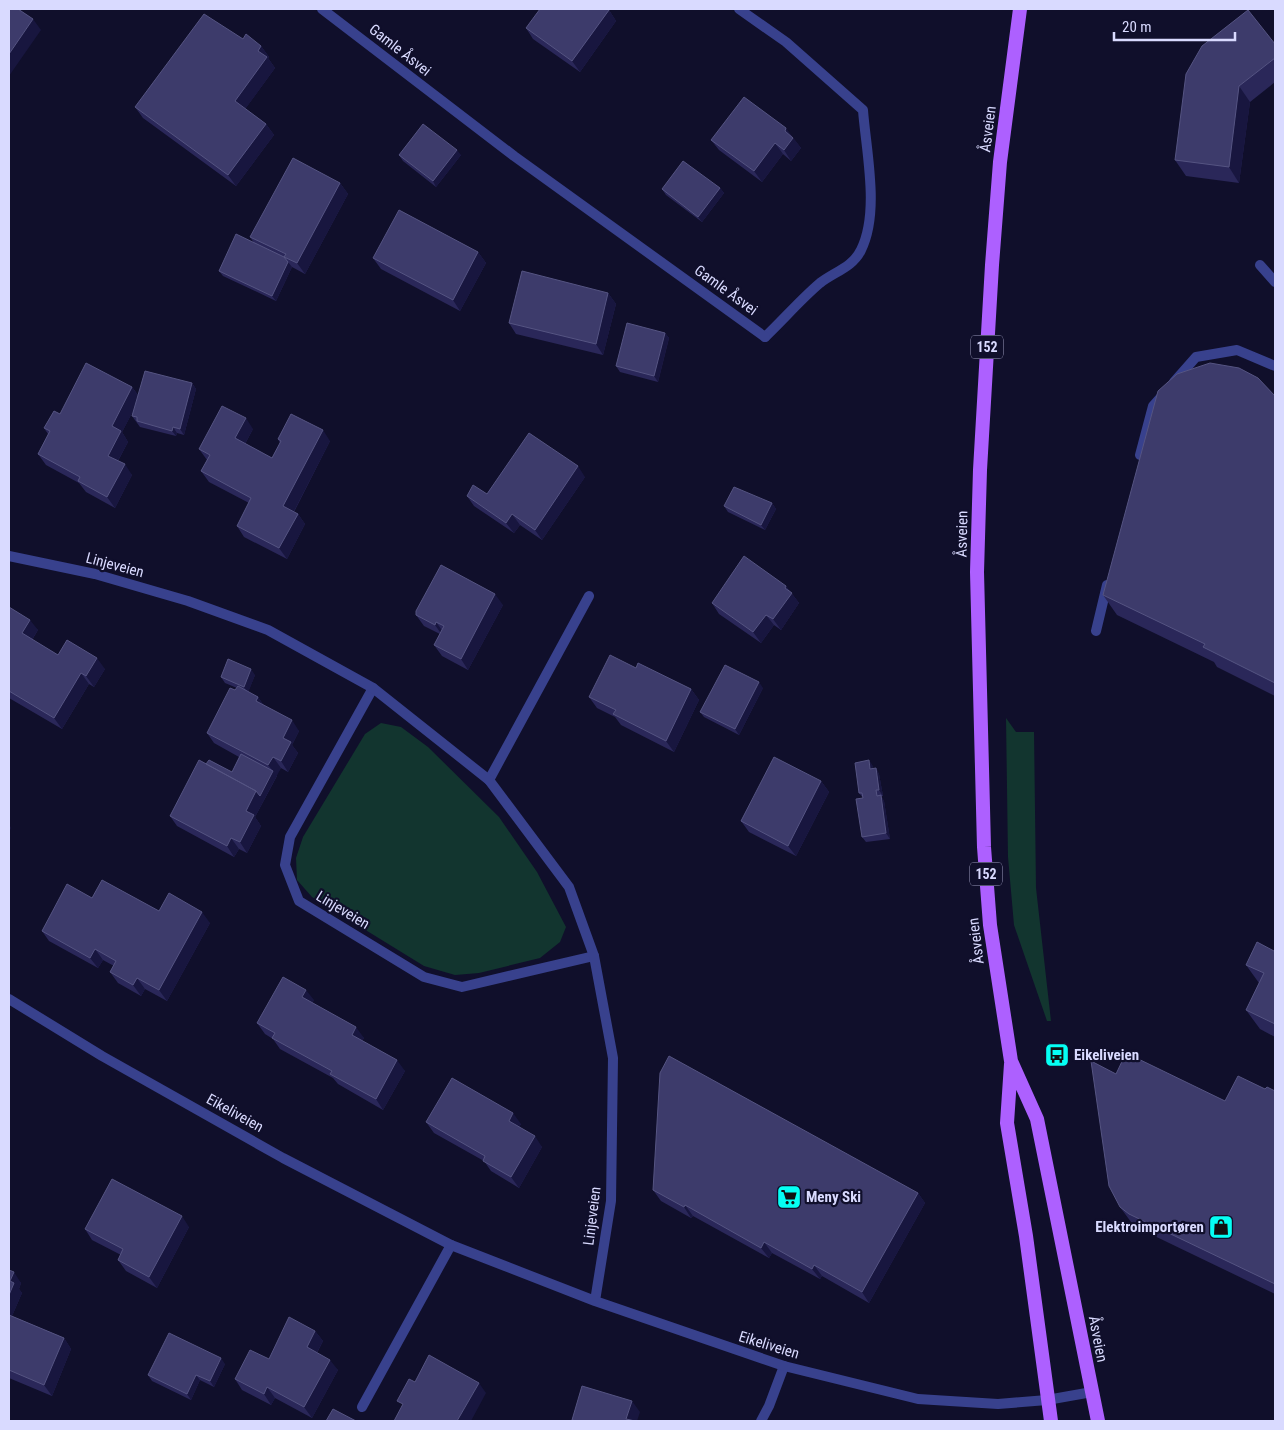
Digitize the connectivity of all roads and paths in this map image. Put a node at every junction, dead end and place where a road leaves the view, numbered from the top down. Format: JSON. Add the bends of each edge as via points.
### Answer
{"nodes":[{"id":1,"x":322,"y":9,"type":"edge"},
{"id":2,"x":739,"y":9,"type":"edge"},
{"id":3,"x":1020,"y":9,"type":"edge"},
{"id":4,"x":1260,"y":265,"type":"dead end"},
{"id":5,"x":1275,"y":282,"type":"edge"},
{"id":6,"x":1275,"y":366,"type":"edge"},
{"id":7,"x":1139,"y":462,"type":"edge"},
{"id":8,"x":9,"y":556,"type":"edge"},
{"id":9,"x":1110,"y":573,"type":"edge"},
{"id":10,"x":589,"y":596,"type":"dead end"},
{"id":11,"x":1096,"y":631,"type":"dead end"},
{"id":12,"x":373,"y":688,"type":"junction"},
{"id":13,"x":490,"y":780,"type":"junction"},
{"id":14,"x":594,"y":956,"type":"junction"},
{"id":15,"x":9,"y":999,"type":"edge"},
{"id":16,"x":1011,"y":1061,"type":"junction"},
{"id":17,"x":452,"y":1245,"type":"junction"},
{"id":18,"x":595,"y":1301,"type":"junction"},
{"id":19,"x":784,"y":1366,"type":"junction"},
{"id":20,"x":1092,"y":1392,"type":"junction"},
{"id":21,"x":1048,"y":1400,"type":"junction"},
{"id":22,"x":362,"y":1407,"type":"dead end"},
{"id":23,"x":761,"y":1421,"type":"edge"},
{"id":24,"x":1051,"y":1421,"type":"edge"},
{"id":25,"x":1098,"y":1421,"type":"edge"}],
"edges":[{"from":1,"to":2,"type":"street","name":"Gamle Åsvei","via":[[514,156],[766,337],[821,282],[849,265],[861,251],[870,225],[870,190],[862,110],[786,42]]},
{"from":3,"to":16,"type":"main road","name":"Åsveien","number":"152","via":[[1000,162],[992,265],[977,572],[984,847],[990,925]]},
{"from":4,"to":5,"type":"street"},
{"from":6,"to":7,"type":"street","via":[[1237,350],[1196,356],[1153,406]]},
{"from":8,"to":12,"type":"street","name":"Linjeveien","via":[[94,574],[259,627]]},
{"from":9,"to":11,"type":"street"},
{"from":10,"to":13,"type":"street"},
{"from":12,"to":13,"type":"street","name":"Linjeveien"},
{"from":12,"to":14,"type":"street","name":"Linjeveien","via":[[290,837],[285,865],[299,901],[424,977],[462,987]]},
{"from":13,"to":14,"type":"street","name":"Linjeveien","via":[[569,887]]},
{"from":14,"to":18,"type":"street","name":"Linjeveien","via":[[613,1058],[611,1201]]},
{"from":15,"to":17,"type":"street","name":"Eikeliveien","via":[[102,1056],[283,1158]]},
{"from":16,"to":20,"type":"main road","name":"Åsveien","number":"152","via":[[1037,1119]]},
{"from":16,"to":21,"type":"main road","name":"Åsveien","number":"152","via":[[1007,1123]]},
{"from":17,"to":18,"type":"street","name":"Eikeliveien"},
{"from":17,"to":22,"type":"street"},
{"from":18,"to":19,"type":"street","name":"Eikeliveien"},
{"from":19,"to":21,"type":"street","name":"Eikeliveien","via":[[918,1399],[998,1404]]},
{"from":19,"to":23,"type":"street"},
{"from":20,"to":21,"type":"street","name":"Eikeliveien"},
{"from":20,"to":25,"type":"main road","name":"Åsveien","number":"152"},
{"from":21,"to":24,"type":"main road","name":"Åsveien","number":"152"}]}
